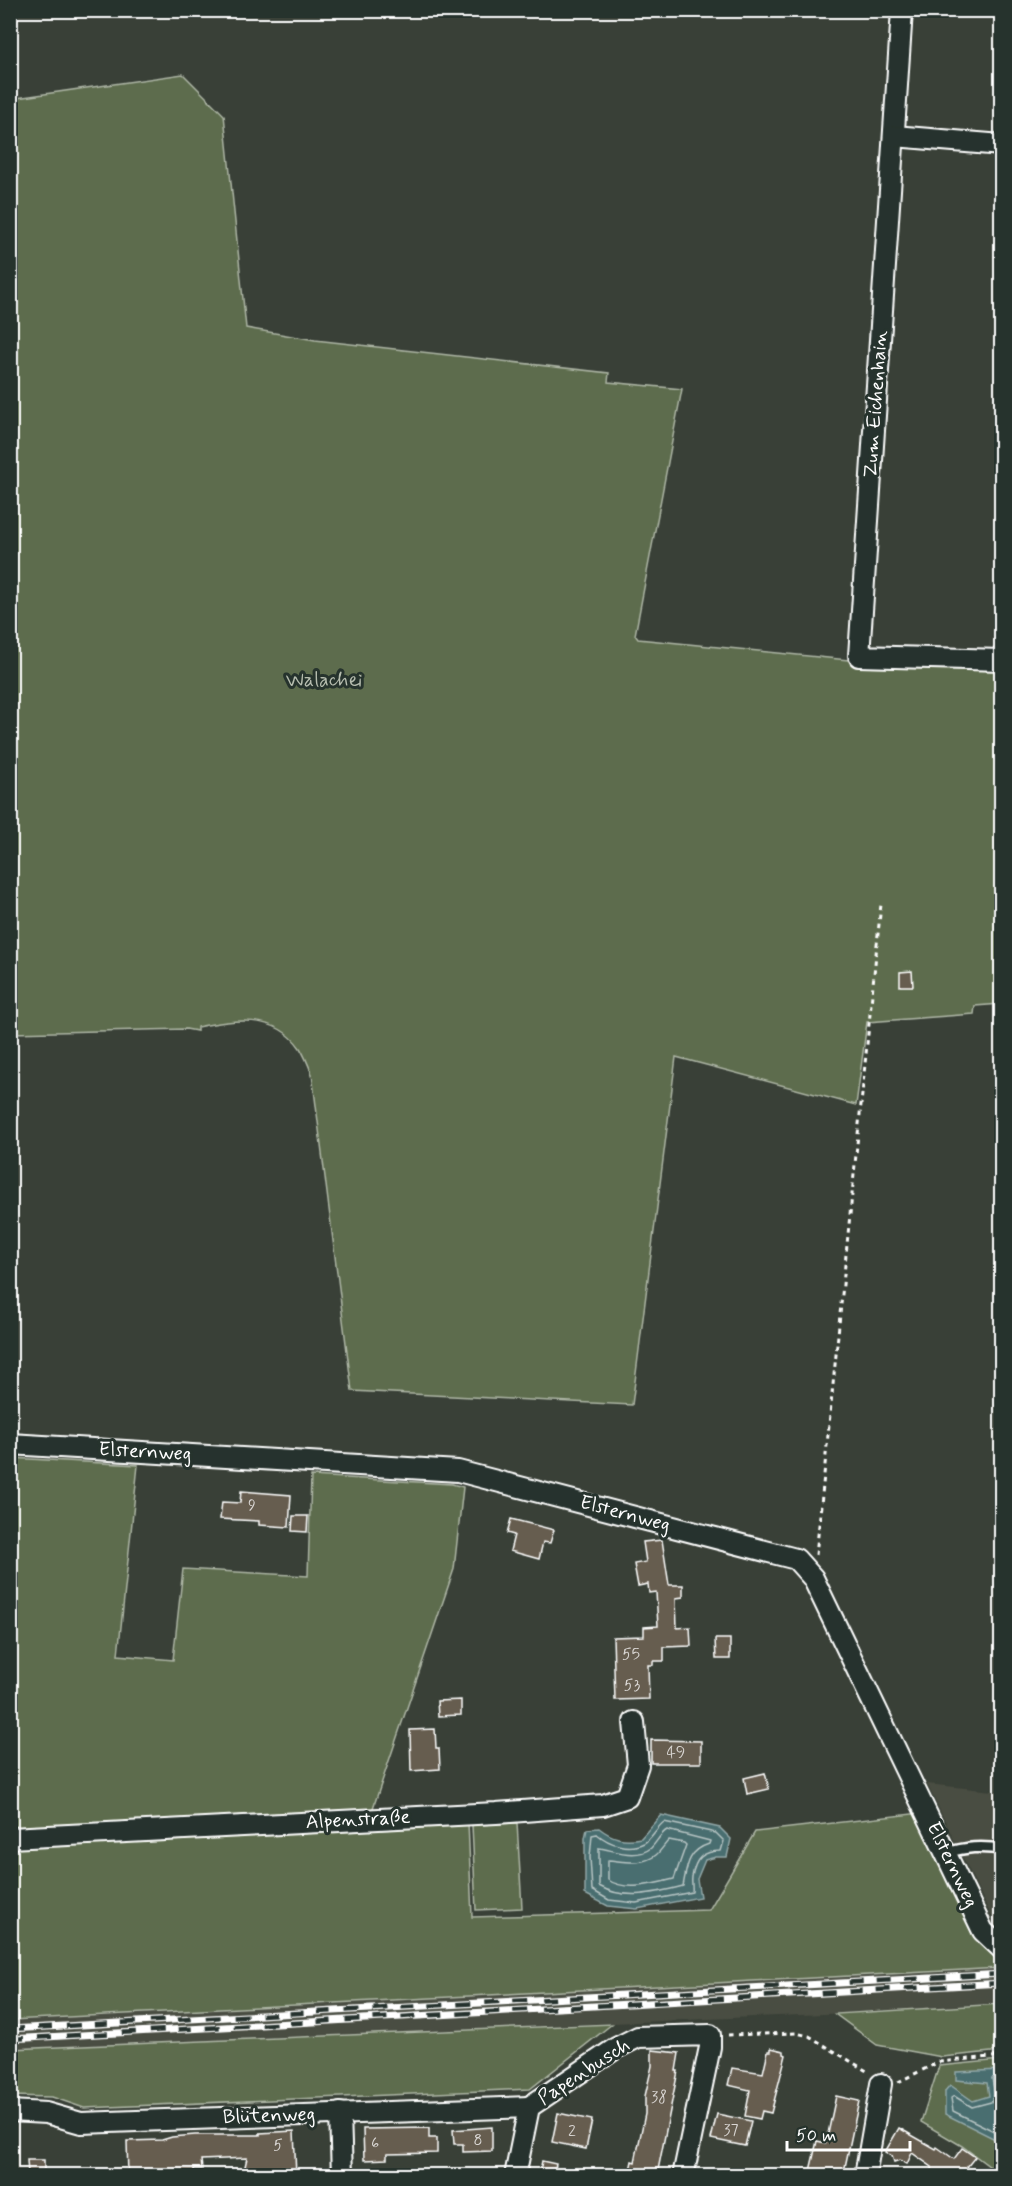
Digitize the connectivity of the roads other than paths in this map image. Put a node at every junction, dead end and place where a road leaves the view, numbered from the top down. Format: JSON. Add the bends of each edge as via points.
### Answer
{"nodes":[{"id":1,"x":902,"y":10,"type":"edge"},
{"id":2,"x":894,"y":136,"type":"junction"},
{"id":3,"x":1002,"y":146,"type":"edge"},
{"id":4,"x":1002,"y":660,"type":"edge"},
{"id":5,"x":10,"y":1444,"type":"edge"},
{"id":6,"x":634,"y":1722,"type":"dead end"},
{"id":7,"x":10,"y":1838,"type":"edge"},
{"id":8,"x":1002,"y":1849,"type":"edge"},
{"id":9,"x":946,"y":1853,"type":"junction"},
{"id":10,"x":1002,"y":1949,"type":"edge"},
{"id":11,"x":881,"y":2088,"type":"road end"},
{"id":12,"x":530,"y":2107,"type":"junction"},
{"id":13,"x":10,"y":2111,"type":"edge"},
{"id":14,"x":340,"y":2113,"type":"junction"},
{"id":15,"x":342,"y":2175,"type":"edge"},
{"id":16,"x":515,"y":2175,"type":"edge"},
{"id":17,"x":683,"y":2175,"type":"edge"},
{"id":18,"x":865,"y":2175,"type":"edge"}],
"edges":[{"from":1,"to":2,"type":"street","name":"Zum Eichenhain"},
{"from":2,"to":3,"type":"street"},
{"from":2,"to":4,"type":"street","name":"Zum Eichenhain","via":[[859,656]]},
{"from":5,"to":9,"type":"street","name":"Elsternweg","via":[[458,1472],[796,1559],[813,1578]]},
{"from":6,"to":7,"type":"street","name":"Alpenstraße","via":[[638,1765],[627,1797],[603,1804]]},
{"from":8,"to":9,"type":"lane","via":[[965,1847]]},
{"from":9,"to":10,"type":"street","name":"Elsternweg","via":[[983,1931]]},
{"from":11,"to":18,"type":"street"},
{"from":12,"to":14,"type":"street","name":"Blütenweg"},
{"from":12,"to":16,"type":"street","name":"Papenbusch"},
{"from":12,"to":17,"type":"street","name":"Papenbusch","via":[[638,2037],[710,2035],[711,2048]]},
{"from":13,"to":14,"type":"street","name":"Blütenweg","via":[[46,2113],[78,2123]]},
{"from":14,"to":15,"type":"street"}]}
